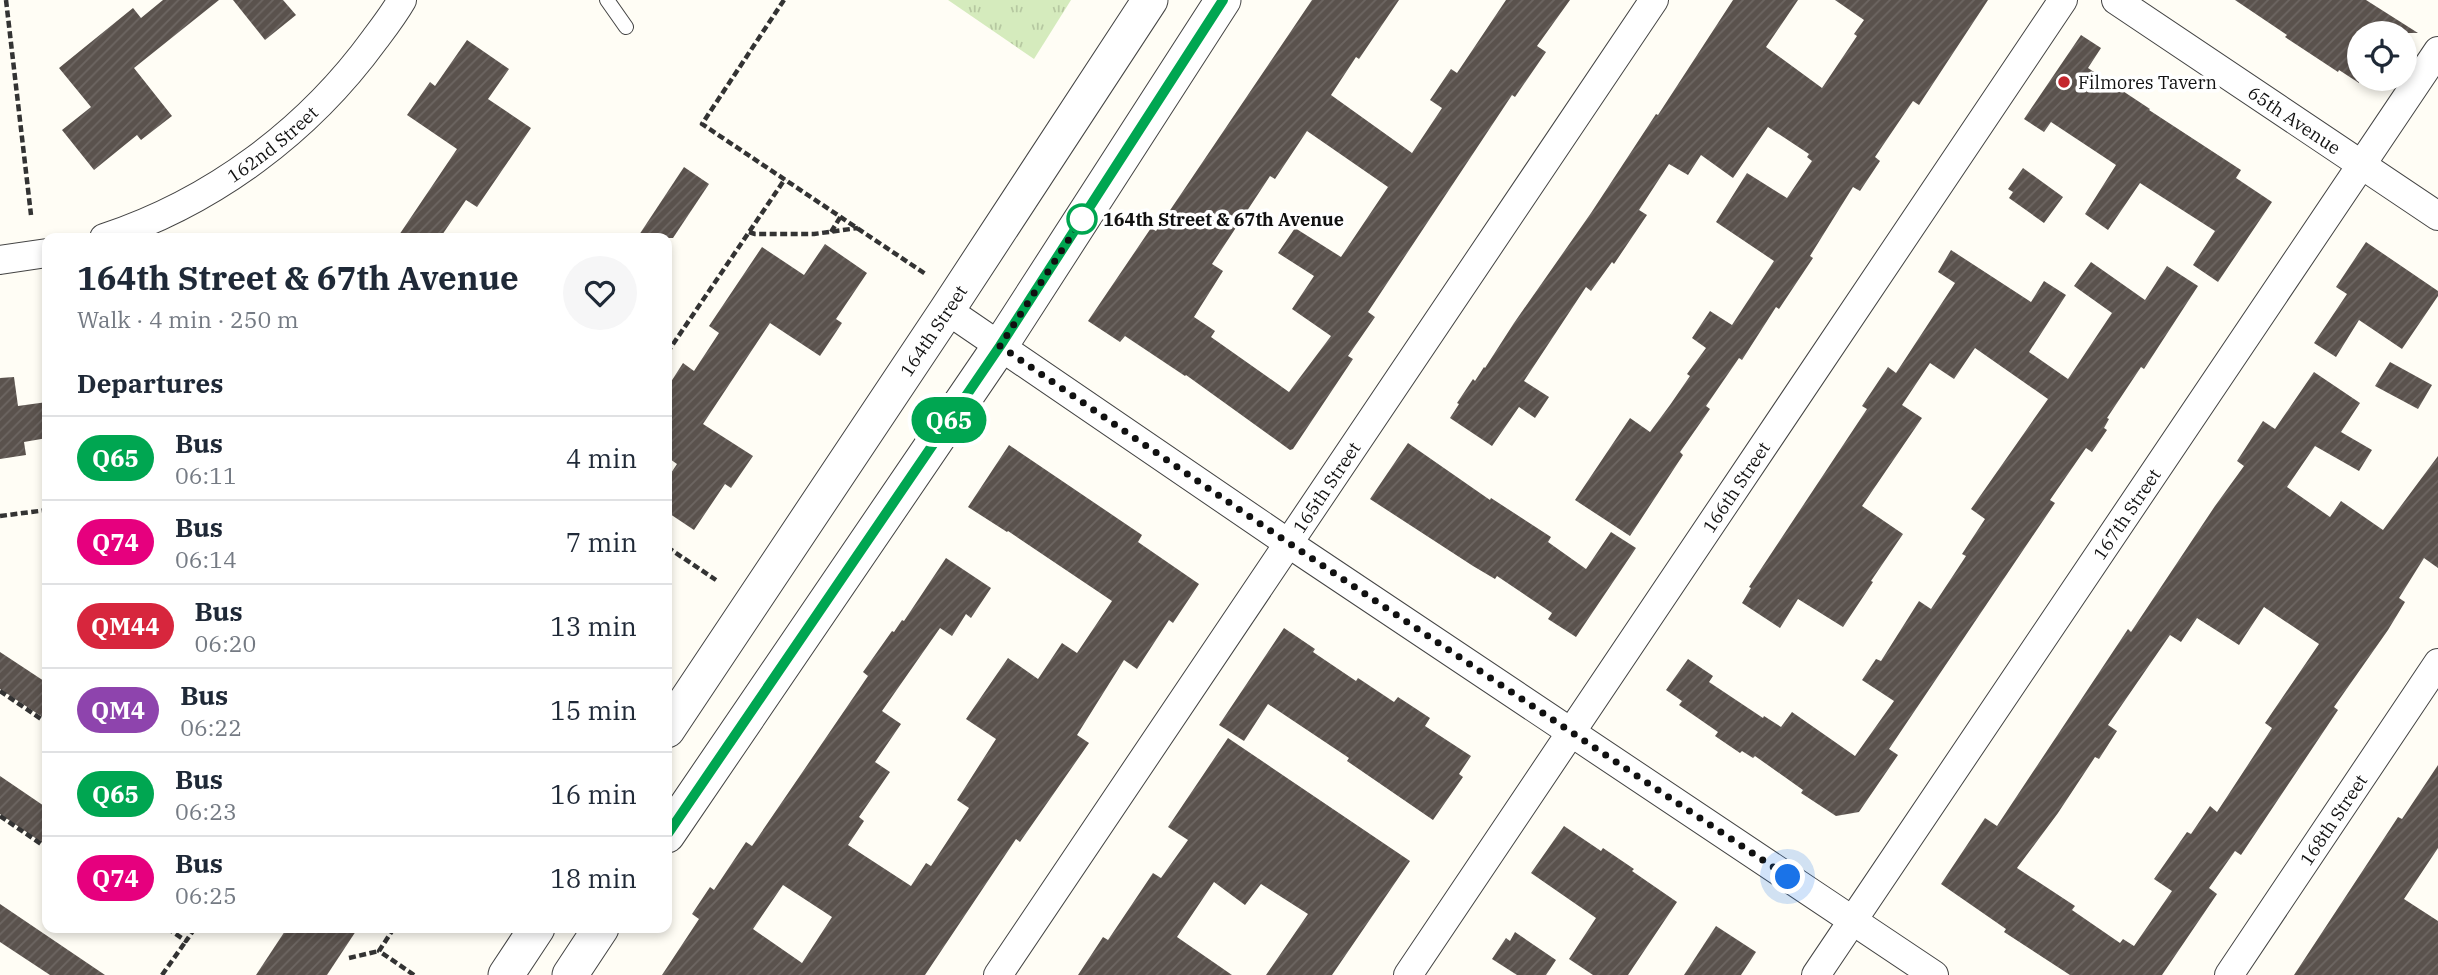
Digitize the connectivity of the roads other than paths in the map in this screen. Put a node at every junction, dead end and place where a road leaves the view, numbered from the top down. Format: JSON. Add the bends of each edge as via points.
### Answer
{"nodes":[{"id":1,"x":402,"y":0,"type":"edge"},
{"id":2,"x":607,"y":0,"type":"edge"},
{"id":3,"x":1150,"y":0,"type":"edge"},
{"id":4,"x":1223,"y":0,"type":"edge"},
{"id":5,"x":1654,"y":0,"type":"edge"},
{"id":6,"x":2063,"y":0,"type":"edge"},
{"id":7,"x":2116,"y":0,"type":"edge"},
{"id":8,"x":626,"y":27,"type":"dead end"},
{"id":9,"x":2438,"y":51,"type":"edge"},
{"id":10,"x":2362,"y":165,"type":"junction"},
{"id":11,"x":2438,"y":216,"type":"edge"},
{"id":12,"x":117,"y":233,"type":"edge"},
{"id":13,"x":42,"y":254,"type":"edge"},
{"id":14,"x":0,"y":260,"type":"edge"},
{"id":15,"x":947,"y":310,"type":"junction"},
{"id":16,"x":1000,"y":346,"type":"junction"},
{"id":17,"x":1288,"y":543,"type":"junction"},
{"id":18,"x":2438,"y":663,"type":"edge"},
{"id":19,"x":672,"y":722,"type":"edge"},
{"id":20,"x":1571,"y":733,"type":"junction"},
{"id":21,"x":672,"y":828,"type":"edge"},
{"id":22,"x":1853,"y":921,"type":"junction"},
{"id":23,"x":534,"y":933,"type":"edge"},
{"id":24,"x":598,"y":933,"type":"edge"},
{"id":25,"x":506,"y":975,"type":"edge"},
{"id":26,"x":570,"y":975,"type":"edge"},
{"id":27,"x":998,"y":975,"type":"edge"},
{"id":28,"x":1408,"y":975,"type":"edge"},
{"id":29,"x":1816,"y":975,"type":"edge"},
{"id":30,"x":1934,"y":975,"type":"edge"},
{"id":31,"x":2229,"y":975,"type":"edge"}],
"edges":[{"from":1,"to":12,"type":"street","name":"162nd Street","via":[[352,70],[275,145],[232,177],[166,214]]},
{"from":2,"to":8,"type":"lane"},
{"from":3,"to":15,"type":"street","name":"164th Street"},
{"from":4,"to":16,"type":"street"},
{"from":5,"to":17,"type":"street","name":"165th Street"},
{"from":6,"to":20,"type":"street","name":"166th Street"},
{"from":7,"to":10,"type":"street","name":"65th Avenue"},
{"from":9,"to":10,"type":"street","name":"167th Street"},
{"from":10,"to":11,"type":"street","name":"65th Avenue"},
{"from":10,"to":22,"type":"street","name":"167th Street"},
{"from":13,"to":14,"type":"street"},
{"from":15,"to":16,"type":"street"},
{"from":15,"to":19,"type":"street","name":"164th Street"},
{"from":16,"to":17,"type":"street"},
{"from":16,"to":21,"type":"street"},
{"from":17,"to":20,"type":"street"},
{"from":17,"to":27,"type":"street","name":"165th Street"},
{"from":18,"to":31,"type":"street","name":"168th Street"},
{"from":20,"to":22,"type":"street"},
{"from":20,"to":28,"type":"street","name":"166th Street"},
{"from":22,"to":29,"type":"street","name":"167th Street"},
{"from":22,"to":30,"type":"street"},
{"from":23,"to":25,"type":"street"},
{"from":24,"to":26,"type":"street"}]}
